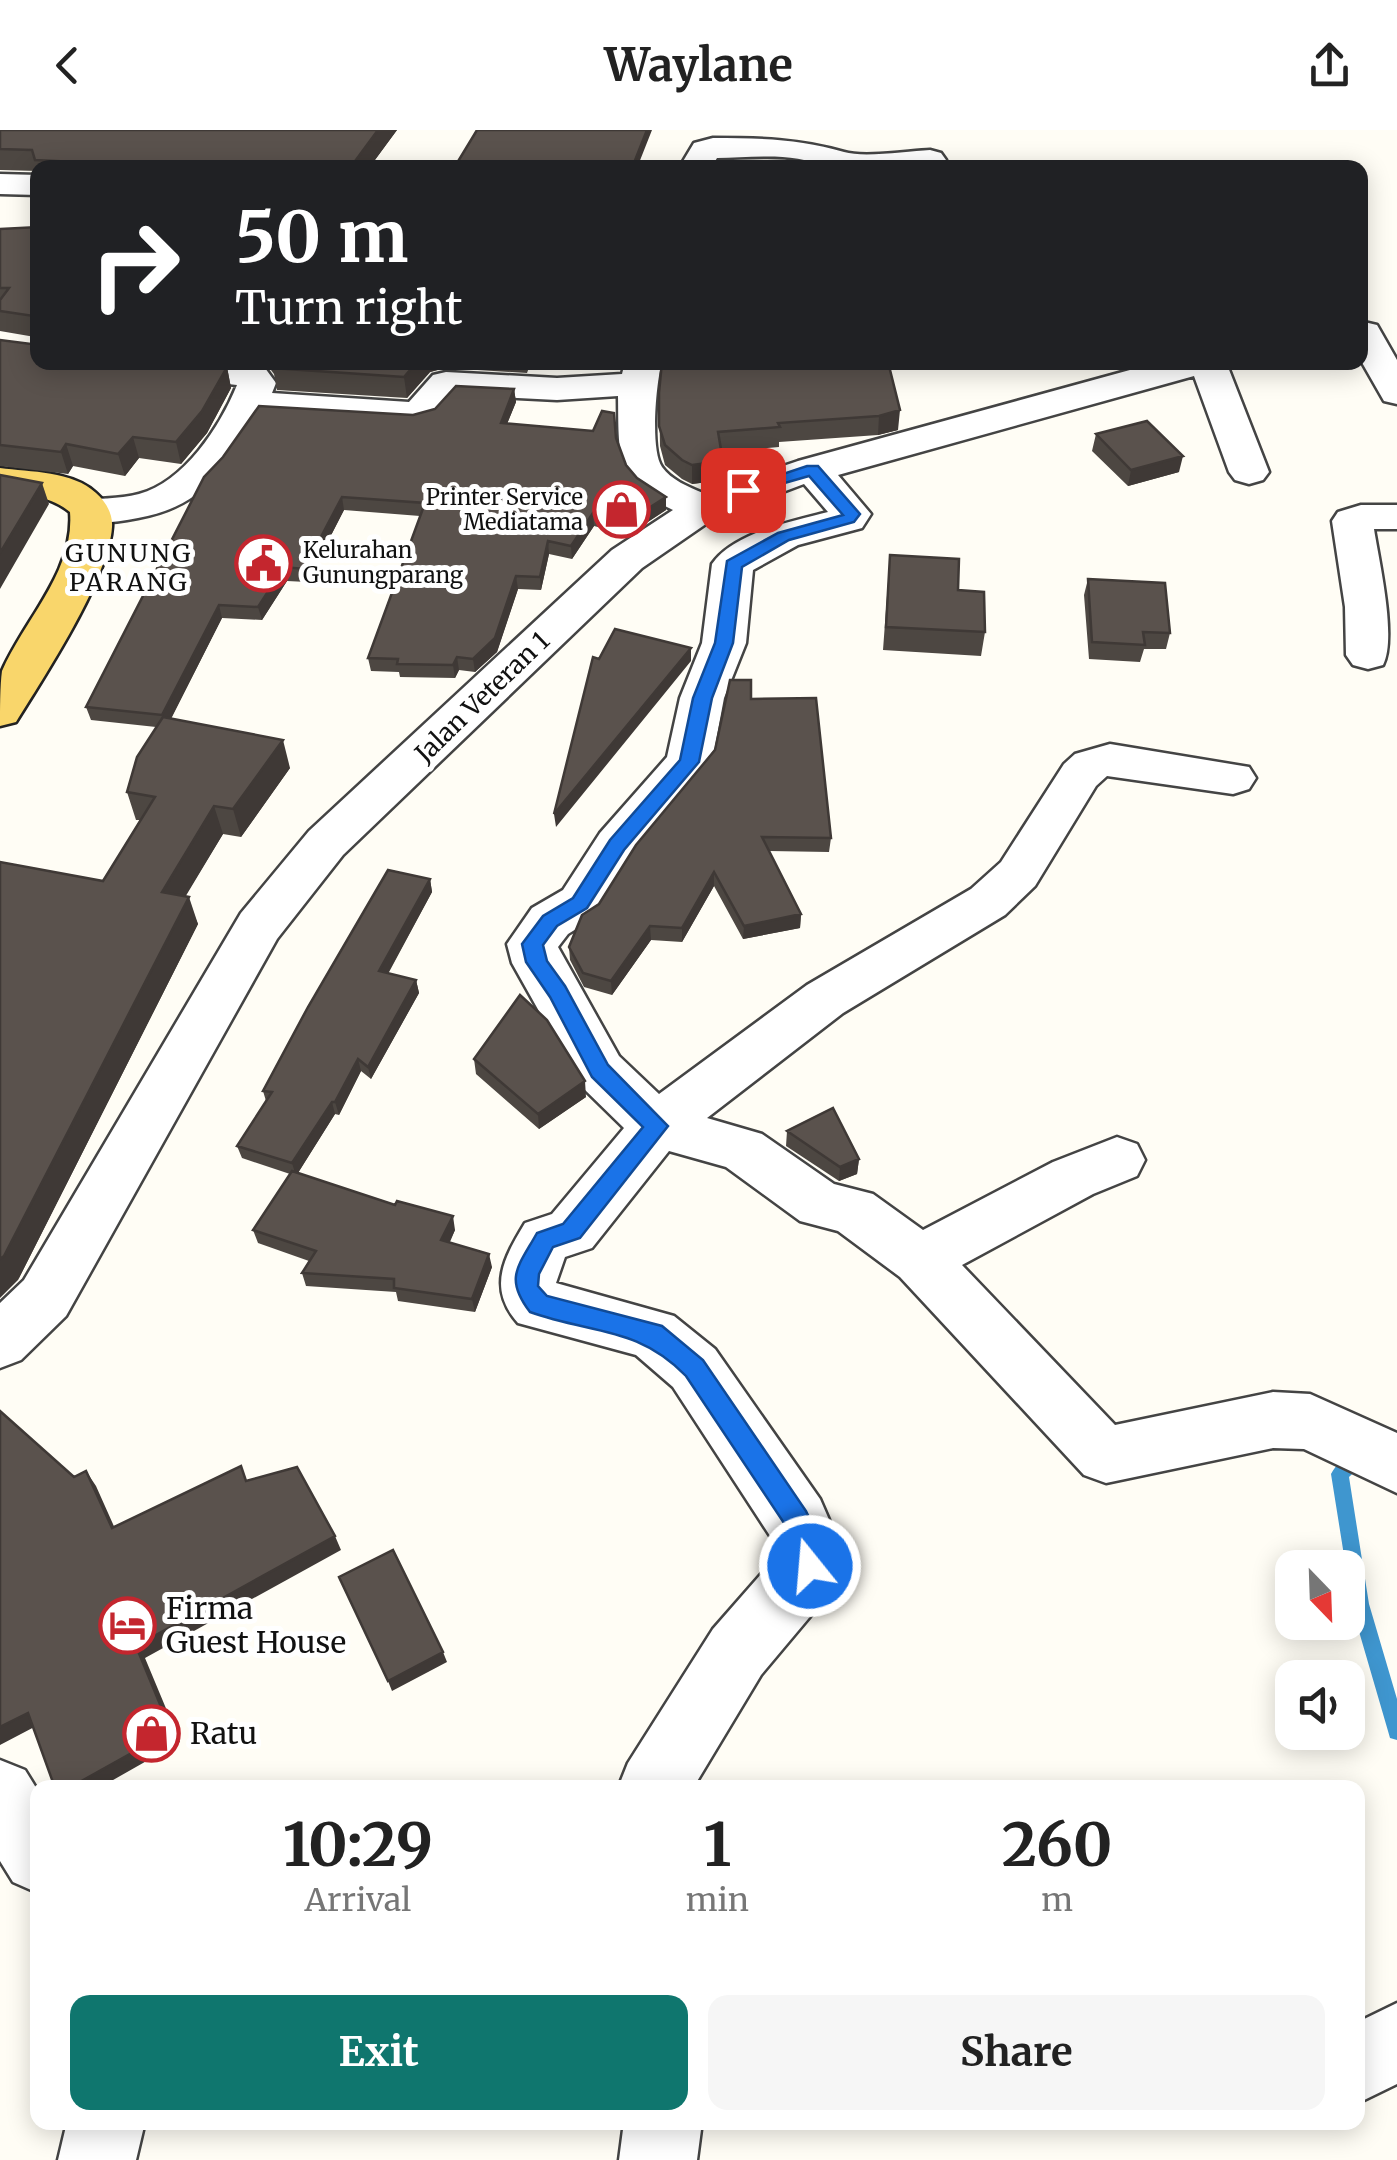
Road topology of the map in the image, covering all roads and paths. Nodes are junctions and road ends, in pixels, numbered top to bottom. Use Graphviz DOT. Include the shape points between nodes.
graph roads {
  1 [pos="931,152"];
  2 [pos="700,160"];
  3 [pos="836,160"];
  4 [pos="857,160"];
  5 [pos="0,184"];
  6 [pos="30,185"];
  7 [pos="1374,333"];
  8 [pos="199,370"];
  9 [pos="1135,370"];
  10 [pos="1208,370"];
  11 [pos="640,373"];
  12 [pos="1083,376"];
  13 [pos="1397,393"];
  14 [pos="249,403"];
  15 [pos="812,469"];
  16 [pos="1249,472"];
  17 [pos="0,480"];
  18 [pos="702,508"];
  19 [pos="90,511"];
  20 [pos="1397,517"];
  21 [pos="1368,655"];
  22 [pos="0,711"];
  23 [pos="1233,778"];
  24 [pos="656,1126"];
  25 [pos="1117,1160"];
  26 [pos="920,1260"];
  27 [pos="0,1342"];
  28 [pos="1358,1444"];
  29 [pos="658,1780"];
  30 [pos="0,1795"];
  31 [pos="30,1843"];
  32 [pos="1397,2041"];
  33 [pos="1365,2060"];
  34 [pos="104,2130"];
  35 [pos="662,2130"];
  36 [pos="96,2160"];
  37 [pos="658,2160"];
  1 -- 4 [label="street"];
  2 -- 3 [label="street" via="713,148 780,148"];
  5 -- 6 [label="street"];
  7 -- 13 [label="street"];
  8 -- 14 [label="street" via="252,376 257,383"];
  9 -- 12 [label="street, Jalan Veteran 1"];
  10 -- 16 [label="street"];
  11 -- 14 [label="street" via="556,389 446,383 414,414"];
  11 -- 18 [label="street" via="643,472 667,494"];
  12 -- 15 [label="street, Jalan Veteran 1"];
  14 -- 19 [label="street" via="196,480 177,495 132,510"];
  15 -- 18 [label="street, Jalan Veteran 1"];
  15 -- 24 [label="street" via="852,514 784,536 733,564 724,643 702,698 689,762 617,845 580,903 550,921 532,944 600,1071"];
  17 -- 19 [label="main road" via="73,494"];
  18 -- 27 [label="street, Jalan Veteran 1" via="591,590 326,843 260,926 45,1298"];
  19 -- 22 [label="main road" via="94,526 82,566"];
  20 -- 21 [label="street" via="1352,521"];
  23 -- 24 [label="street" via="1110,760 1091,765 1018,874 988,902 825,999"];
  24 -- 26 [label="street" via="743,1150 820,1204 853,1211"];
  24 -- 29 [label="street" via="572,1231 545,1240 526,1288 539,1305 654,1334 676,1349 797,1520 810,1566 737,1652"];
  25 -- 26 [label="street"];
  26 -- 28 [label="street" via="1106,1455 1273,1420"];
  30 -- 31 [label="street"];
  32 -- 33 [label="street"];
  34 -- 36 [label="street"];
  35 -- 37 [label="street"];
}
